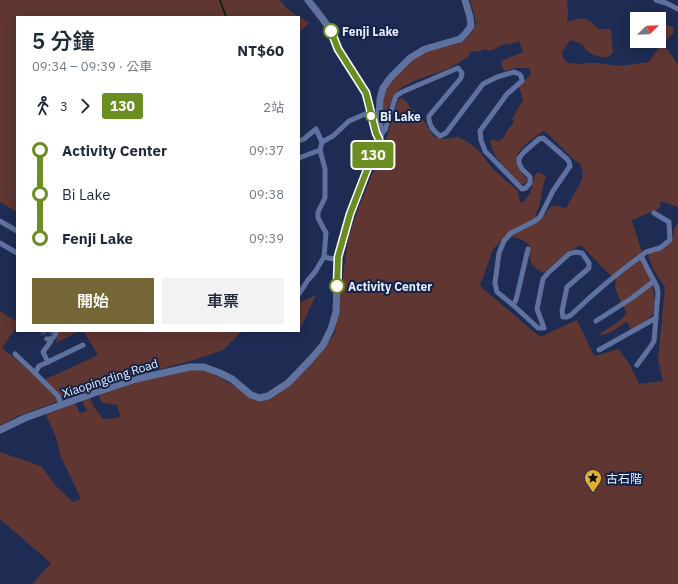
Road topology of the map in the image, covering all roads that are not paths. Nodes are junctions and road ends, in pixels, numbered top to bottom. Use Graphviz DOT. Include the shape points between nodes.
graph roads {
  1 [pos="308,0"];
  2 [pos="465,0"];
  3 [pos="656,0"];
  4 [pos="678,9"];
  5 [pos="370,112"];
  6 [pos="380,136"];
  7 [pos="300,141"];
  8 [pos="322,142"];
  9 [pos="320,150"];
  10 [pos="300,158"];
  11 [pos="654,213"];
  12 [pos="0,221"];
  13 [pos="16,230"];
  14 [pos="0,243"];
  15 [pos="528,249"];
  16 [pos="16,252"];
  17 [pos="641,256"];
  18 [pos="324,257"];
  19 [pos="338,260"];
  20 [pos="654,281"];
  21 [pos="300,292"];
  22 [pos="513,305"];
  23 [pos="656,318"];
  24 [pos="596,321"];
  25 [pos="55,332"];
  26 [pos="84,345"];
  27 [pos="599,350"];
  28 [pos="15,354"];
  29 [pos="48,362"];
  30 [pos="637,364"];
  31 [pos="35,373"];
  32 [pos="62,405"];
  33 [pos="0,430"];
  1 -- 5 [label="street" via="331,31 338,49 366,93"];
  2 -- 6 [label="street, Xiaopingding Road" via="471,26 466,33 460,39 425,49 410,58 383,88 379,112"];
  3 -- 4 [label="street"];
  5 -- 6 [label="street" via="376,133"];
  5 -- 8 [label="street" via="349,122"];
  6 -- 19 [label="street, Xiaopingding Road" via="350,214"];
  6 -- 22 [label="street" via="385,130 396,96 458,68 462,73 461,78 428,118 434,131 440,136 446,133 483,84 514,72 521,76 522,81 507,94 480,131 485,151 522,189 530,183 530,177 522,169 519,158 539,139 543,138 567,159 570,166 540,217 511,233 499,253 495,283 497,292"];
  7 -- 8 [label="street" via="316,129"];
  8 -- 9 [label="street"];
  9 -- 10 [label="street"];
  9 -- 18 [label="street" via="325,169 325,198 318,218 326,233"];
  11 -- 17 [label="street" via="669,222 670,240 660,248"];
  12 -- 13 [label="street"];
  14 -- 16 [label="street"];
  15 -- 22 [label="street"];
  17 -- 20 [label="street"];
  17 -- 22 [label="street" via="567,318 563,317 562,311 567,287 589,268 589,263 582,253 569,254 543,280 537,309 544,328 542,329"];
  18 -- 19 [label="street"];
  18 -- 21 [label="street"];
  19 -- 32 [label="street, Xiaopingding Road" via="336,312 331,329 311,359 288,383 268,396 260,398 251,395 232,379 220,373 204,367 190,367 136,379"];
  20 -- 23 [label="street" via="658,293"];
  20 -- 24 [label="street"];
  23 -- 27 [label="street"];
  23 -- 30 [label="street" via="654,341"];
  25 -- 29 [label="street" via="56,334 49,340 43,352"];
  26 -- 29 [label="street"];
  28 -- 31 [label="street"];
  29 -- 31 [label="street" via="39,366"];
  31 -- 32 [label="street" via="58,396"];
  32 -- 33 [label="street, Xiaopingding Road"];
}
